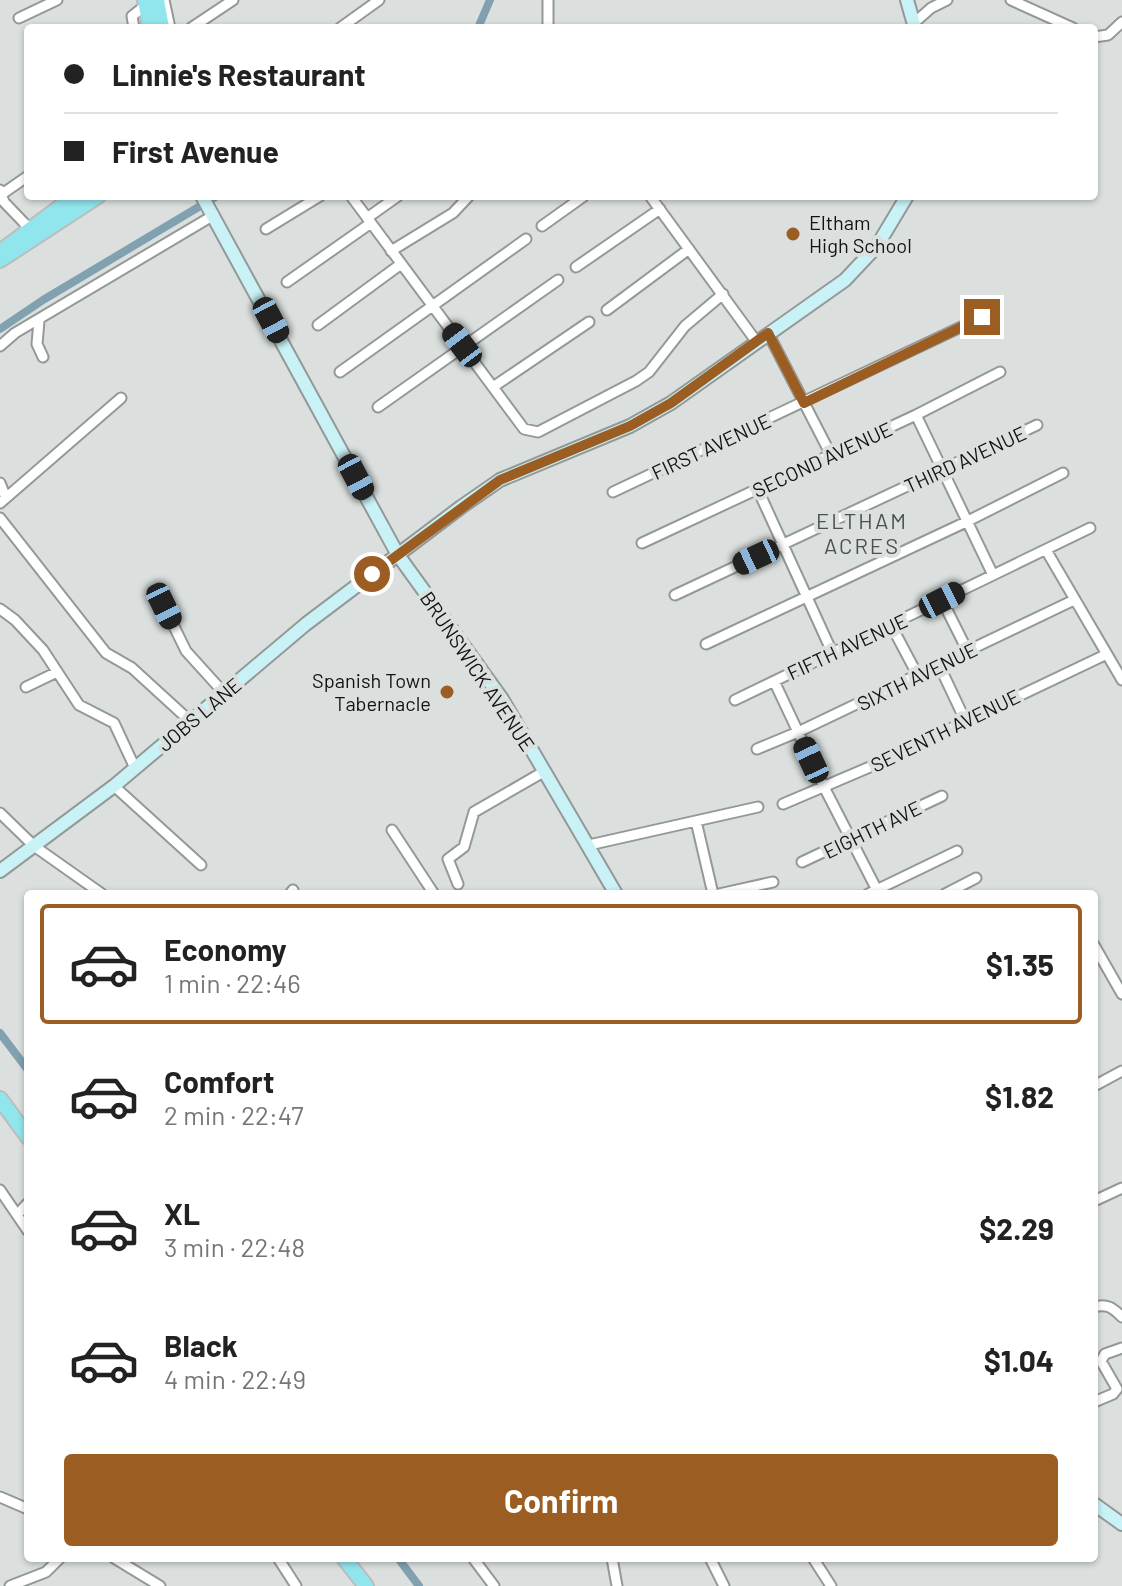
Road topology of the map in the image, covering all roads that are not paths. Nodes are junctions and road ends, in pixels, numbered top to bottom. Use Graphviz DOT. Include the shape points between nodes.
graph roads {
  1 [pos="57,0"];
  2 [pos="164,0"];
  3 [pos="233,0"];
  4 [pos="379,0"];
  5 [pos="548,0"];
  6 [pos="907,0"];
  7 [pos="947,0"];
  8 [pos="1011,0"];
  9 [pos="149,2"];
  10 [pos="19,18"];
  11 [pos="1122,22"];
  12 [pos="133,24"];
  13 [pos="150,24"];
  14 [pos="160,24"];
  15 [pos="169,24"];
  16 [pos="197,24"];
  17 [pos="346,24"];
  18 [pos="548,24"];
  19 [pos="913,24"];
  20 [pos="916,24"];
  21 [pos="1064,24"];
  22 [pos="1098,36"];
  23 [pos="24,179"];
  24 [pos="2,198"];
  25 [pos="69,200"];
  26 [pos="92,200"];
  27 [pos="204,200"];
  28 [pos="313,200"];
  29 [pos="354,200"];
  30 [pos="393,200"];
  31 [pos="465,200"];
  32 [pos="578,200"];
  33 [pos="653,200"];
  34 [pos="905,200"];
  35 [pos="660,209"];
  36 [pos="212,212"];
  37 [pos="369,221"];
  38 [pos="542,226"];
  39 [pos="29,228"];
  40 [pos="266,229"];
  41 [pos="526,239"];
  42 [pos="689,249"];
  43 [pos="391,251"];
  44 [pos="0,252"];
  45 [pos="0,260"];
  46 [pos="401,264"];
  47 [pos="576,267"];
  48 [pos="558,280"];
  49 [pos="287,282"];
  50 [pos="723,294"];
  51 [pos="432,305"];
  52 [pos="607,310"];
  53 [pos="982,317"];
  54 [pos="39,321"];
  55 [pos="589,322"];
  56 [pos="318,325"];
  57 [pos="768,333"];
  58 [pos="756,341"];
  59 [pos="462,345"];
  60 [pos="0,346"];
  61 [pos="43,357"];
  62 [pos="340,372"];
  63 [pos="1000,372"];
  64 [pos="493,387"];
  65 [pos="121,398"];
  66 [pos="804,403"];
  67 [pos="378,407"];
  68 [pos="916,415"];
  69 [pos="1037,425"];
  70 [pos="830,453"];
  71 [pos="942,469"];
  72 [pos="1063,473"];
  73 [pos="0,483"];
  74 [pos="758,490"];
  75 [pos="613,492"];
  76 [pos="3,500"];
  77 [pos="0,518"];
  78 [pos="966,522"];
  79 [pos="1090,528"];
  80 [pos="642,543"];
  81 [pos="783,544"];
  82 [pos="1046,550"];
  83 [pos="398,555"];
  84 [pos="993,575"];
  85 [pos="675,595"];
  86 [pos="808,595"];
  87 [pos="942,600"];
  88 [pos="1074,600"];
  89 [pos="164,606"];
  90 [pos="0,609"];
  91 [pos="891,625"];
  92 [pos="706,644"];
  93 [pos="832,652"];
  94 [pos="968,652"];
  95 [pos="1107,654"];
  96 [pos="939,665"];
  97 [pos="55,673"];
  98 [pos="918,676"];
  99 [pos="1122,680"];
  100 [pos="774,681"];
  101 [pos="26,687"];
  102 [pos="224,693"];
  103 [pos="735,700"];
  104 [pos="965,720"];
  105 [pos="190,721"];
  106 [pos="798,732"];
  107 [pos="757,749"];
  108 [pos="135,768"];
  109 [pos="545,771"];
  110 [pos="114,786"];
  111 [pos="824,787"];
  112 [pos="942,796"];
  113 [pos="783,804"];
  114 [pos="758,807"];
  115 [pos="0,813"];
  116 [pos="696,821"];
  117 [pos="392,830"];
  118 [pos="851,839"];
  119 [pos="589,845"];
  120 [pos="34,846"];
  121 [pos="957,851"];
  122 [pos="802,862"];
  123 [pos="201,865"];
  124 [pos="0,871"];
  125 [pos="976,878"];
  126 [pos="773,882"];
  127 [pos="458,884"];
  128 [pos="96,890"];
  129 [pos="431,890"];
  130 [pos="614,890"];
  131 [pos="712,890"];
  132 [pos="737,890"];
  133 [pos="873,890"];
  134 [pos="880,890"];
  135 [pos="953,890"];
  136 [pos="1098,951"];
  137 [pos="1119,981"];
  138 [pos="1122,994"];
  139 [pos="1122,1071"];
  140 [pos="1098,1084"];
  141 [pos="0,1099"];
  142 [pos="24,1132"];
  143 [pos="1122,1188"];
  144 [pos="0,1190"];
  145 [pos="1098,1199"];
  146 [pos="24,1207"];
  147 [pos="17,1215"];
  148 [pos="24,1225"];
  149 [pos="1098,1306"];
  150 [pos="1122,1317"];
  151 [pos="1122,1348"];
  152 [pos="1098,1400"];
  153 [pos="0,1497"];
  154 [pos="24,1506"];
  155 [pos="1098,1507"];
  156 [pos="1122,1524"];
  157 [pos="56,1562"];
  158 [pos="120,1562"];
  159 [pos="281,1562"];
  160 [pos="347,1562"];
  161 [pos="476,1562"];
  162 [pos="613,1562"];
  163 [pos="712,1562"];
  164 [pos="816,1562"];
  165 [pos="157,1585"];
  166 [pos="10,1586"];
  167 [pos="296,1586"];
  168 [pos="366,1586"];
  169 [pos="494,1586"];
  170 [pos="617,1586"];
  171 [pos="724,1586"];
  172 [pos="831,1586"];
  1 -- 10 [label="street"];
  2 -- 15 [label="street"];
  3 -- 16 [label="street"];
  4 -- 17 [label="street"];
  5 -- 18 [label="street"];
  6 -- 19 [label="street"];
  7 -- 20 [label="street"];
  8 -- 21 [label="street"];
  9 -- 12 [label="street" via="132,16"];
  9 -- 13 [label="main road"];
  9 -- 14 [label="main road"];
  11 -- 22 [label="street"];
  23 -- 24 [label="street"];
  24 -- 39 [label="street"];
  25 -- 39 [label="main road"];
  26 -- 45 [label="main road"];
  27 -- 36 [label="street, BRUNSWICK AVENUE"];
  28 -- 40 [label="street"];
  29 -- 37 [label="street"];
  30 -- 37 [label="street"];
  31 -- 43 [label="street"];
  32 -- 38 [label="street"];
  33 -- 35 [label="street"];
  34 -- 57 [label="street, JOBS LANE" via="877,246 845,280"];
  35 -- 42 [label="street"];
  35 -- 47 [label="street"];
  36 -- 54 [label="street"];
  36 -- 83 [label="street, BRUNSWICK AVENUE"];
  37 -- 43 [label="street"];
  37 -- 49 [label="street"];
  39 -- 44 [label="main road"];
  41 -- 51 [label="street"];
  42 -- 50 [label="street"];
  42 -- 52 [label="street"];
  43 -- 46 [label="street"];
  46 -- 51 [label="street"];
  46 -- 56 [label="street"];
  48 -- 59 [label="street"];
  50 -- 58 [label="street"];
  50 -- 64 [label="street" via="685,326 649,372 538,432 524,429"];
  51 -- 59 [label="street"];
  51 -- 62 [label="street"];
  53 -- 66 [label="street, FIRST AVENUE"];
  54 -- 60 [label="street"];
  54 -- 61 [label="street" via="37,344"];
  55 -- 64 [label="street"];
  57 -- 58 [label="street, JOBS LANE"];
  57 -- 66 [label="street"];
  58 -- 83 [label="street, JOBS LANE" via="630,426 500,480"];
  59 -- 64 [label="street"];
  59 -- 67 [label="street"];
  63 -- 68 [label="street, SECOND AVENUE"];
  65 -- 76 [label="street"];
  66 -- 70 [label="street"];
  66 -- 75 [label="street, FIRST AVENUE"];
  68 -- 70 [label="street, SECOND AVENUE"];
  68 -- 71 [label="street"];
  69 -- 71 [label="street, THIRD AVENUE"];
  70 -- 74 [label="street, SECOND AVENUE"];
  71 -- 78 [label="street"];
  71 -- 81 [label="street, THIRD AVENUE"];
  72 -- 78 [label="street"];
  73 -- 76 [label="street"];
  74 -- 80 [label="street, SECOND AVENUE"];
  74 -- 81 [label="street"];
  77 -- 105 [label="street" via="106,653 132,668"];
  78 -- 84 [label="street"];
  78 -- 86 [label="street"];
  79 -- 82 [label="street, FIFTH AVENUE"];
  81 -- 85 [label="street, THIRD AVENUE"];
  81 -- 86 [label="street"];
  82 -- 84 [label="street, FIFTH AVENUE"];
  82 -- 88 [label="street"];
  83 -- 102 [label="street, JOBS LANE"];
  83 -- 109 [label="street, BRUNSWICK AVENUE" via="502,699"];
  84 -- 87 [label="street, FIFTH AVENUE"];
  86 -- 92 [label="street"];
  86 -- 93 [label="street"];
  87 -- 91 [label="street, FIFTH AVENUE"];
  87 -- 94 [label="street"];
  88 -- 94 [label="street, SIXTH AVENUE"];
  88 -- 95 [label="street"];
  89 -- 102 [label="street" via="186,651"];
  90 -- 97 [label="street" via="43,650"];
  91 -- 93 [label="street, FIFTH AVENUE"];
  91 -- 98 [label="street"];
  93 -- 100 [label="street, FIFTH AVENUE"];
  94 -- 96 [label="street, SIXTH AVENUE"];
  95 -- 99 [label="street"];
  95 -- 104 [label="street, SEVENTH AVENUE"];
  96 -- 98 [label="street, SIXTH AVENUE"];
  96 -- 104 [label="street"];
  97 -- 101 [label="street"];
  97 -- 108 [label="street" via="79,705 114,723"];
  98 -- 106 [label="street, SIXTH AVENUE"];
  100 -- 103 [label="street, FIFTH AVENUE"];
  100 -- 106 [label="street"];
  102 -- 105 [label="street, JOBS LANE"];
  104 -- 111 [label="street, SEVENTH AVENUE"];
  105 -- 108 [label="street, JOBS LANE"];
  106 -- 107 [label="street, SIXTH AVENUE"];
  106 -- 111 [label="street"];
  108 -- 110 [label="street, JOBS LANE"];
  109 -- 119 [label="street, BRUNSWICK AVENUE"];
  109 -- 127 [label="street" via="474,812 464,847 448,859"];
  110 -- 120 [label="street, JOBS LANE"];
  110 -- 123 [label="street"];
  111 -- 113 [label="street, SEVENTH AVENUE"];
  111 -- 118 [label="street"];
  112 -- 118 [label="street, EIGHTH AVE"];
  114 -- 116 [label="street"];
  115 -- 120 [label="street"];
  116 -- 119 [label="street"];
  116 -- 131 [label="street"];
  117 -- 129 [label="street"];
  118 -- 122 [label="street, EIGHTH AVE"];
  118 -- 133 [label="street"];
  119 -- 130 [label="street, BRUNSWICK AVENUE"];
  120 -- 124 [label="street, JOBS LANE"];
  120 -- 128 [label="street"];
  121 -- 134 [label="street"];
  125 -- 135 [label="street"];
  126 -- 132 [label="street"];
  136 -- 137 [label="street"];
  137 -- 138 [label="street"];
  139 -- 140 [label="street"];
  141 -- 142 [label="main road"];
  143 -- 145 [label="street"];
  144 -- 147 [label="street"];
  146 -- 147 [label="street"];
  147 -- 148 [label="street"];
  149 -- 150 [label="street" via="1106,1305"];
  151 -- 152 [label="street" via="1101,1361 1117,1389"];
  153 -- 154 [label="street"];
  155 -- 156 [label="street"];
  157 -- 166 [label="street" via="46,1572"];
  158 -- 165 [label="street"];
  159 -- 167 [label="street"];
  160 -- 168 [label="main road"];
  161 -- 169 [label="street"];
  162 -- 170 [label="street"];
  163 -- 171 [label="street"];
  164 -- 172 [label="street"];
}
